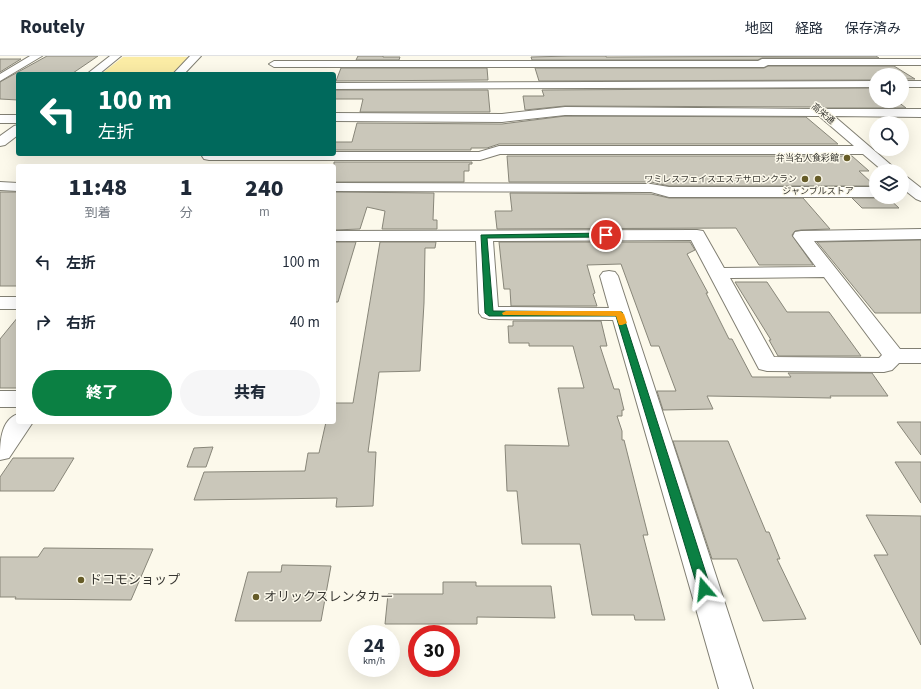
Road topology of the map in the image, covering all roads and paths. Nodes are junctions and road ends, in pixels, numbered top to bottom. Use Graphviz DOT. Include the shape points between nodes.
graph roads {
  1 [pos="37,56"];
  2 [pos="116,56"];
  3 [pos="196,56"];
  4 [pos="277,60"];
  5 [pos="761,61"];
  6 [pos="921,62"];
  7 [pos="530,64"];
  8 [pos="16,72"];
  9 [pos="16,72"];
  10 [pos="95,72"];
  11 [pos="180,72"];
  12 [pos="268,72"];
  13 [pos="2,83"];
  14 [pos="789,84"];
  15 [pos="869,84"];
  16 [pos="909,84"];
  17 [pos="921,84"];
  18 [pos="536,85"];
  19 [pos="336,86"];
  20 [pos="822,112"];
  21 [pos="921,113"];
  22 [pos="336,117"];
  23 [pos="0,119"];
  24 [pos="16,119"];
  25 [pos="16,130"];
  26 [pos="0,142"];
  27 [pos="865,150"];
  28 [pos="207,159"];
  29 [pos="882,164"];
  30 [pos="909,177"];
  31 [pos="921,177"];
  32 [pos="0,186"];
  33 [pos="16,186"];
  34 [pos="336,187"];
  35 [pos="869,192"];
  36 [pos="921,234"];
  37 [pos="336,236"];
  38 [pos="484,236"];
  39 [pos="830,272"];
  40 [pos="718,273"];
  41 [pos="609,276"];
  42 [pos="0,303"];
  43 [pos="16,303"];
  44 [pos="620,314"];
  45 [pos="894,356"];
  46 [pos="921,356"];
  47 [pos="0,399"];
  48 [pos="16,399"];
  49 [pos="20,424"];
  50 [pos="0,451"];
  51 [pos="736,689"];
  1 -- 8 [label="street"];
  2 -- 10 [label="street"];
  3 -- 11 [label="street"];
  4 -- 7 [label="street"];
  4 -- 12 [label="street"];
  5 -- 6 [label="street"];
  5 -- 7 [label="street"];
  5 -- 14 [label="street, 高栄通"];
  7 -- 18 [label="street"];
  9 -- 13 [label="street"];
  14 -- 15 [label="street"];
  14 -- 18 [label="street"];
  14 -- 20 [label="street, 高栄通"];
  16 -- 17 [label="street"];
  18 -- 19 [label="street"];
  20 -- 21 [label="street"];
  20 -- 22 [label="street" via="565,111 502,118"];
  20 -- 27 [label="street, 高栄通"];
  23 -- 24 [label="street"];
  25 -- 26 [label="street"];
  27 -- 28 [label="street" via="499,150 480,156"];
  27 -- 29 [label="street, 高栄通"];
  30 -- 31 [label="street"];
  32 -- 33 [label="street"];
  34 -- 35 [label="street"];
  36 -- 39 [label="street" via="801,236"];
  37 -- 38 [label="street"];
  38 -- 40 [label="street" via="697,235"];
  38 -- 44 [label="street" via="489,313"];
  39 -- 40 [label="street"];
  39 -- 45 [label="street"];
  40 -- 45 [label="street" via="767,364 884,365"];
  41 -- 44 [label="street"];
  42 -- 43 [label="street"];
  44 -- 51 [label="street"];
  45 -- 46 [label="street"];
  47 -- 48 [label="street"];
  49 -- 50 [label="street"];
}
